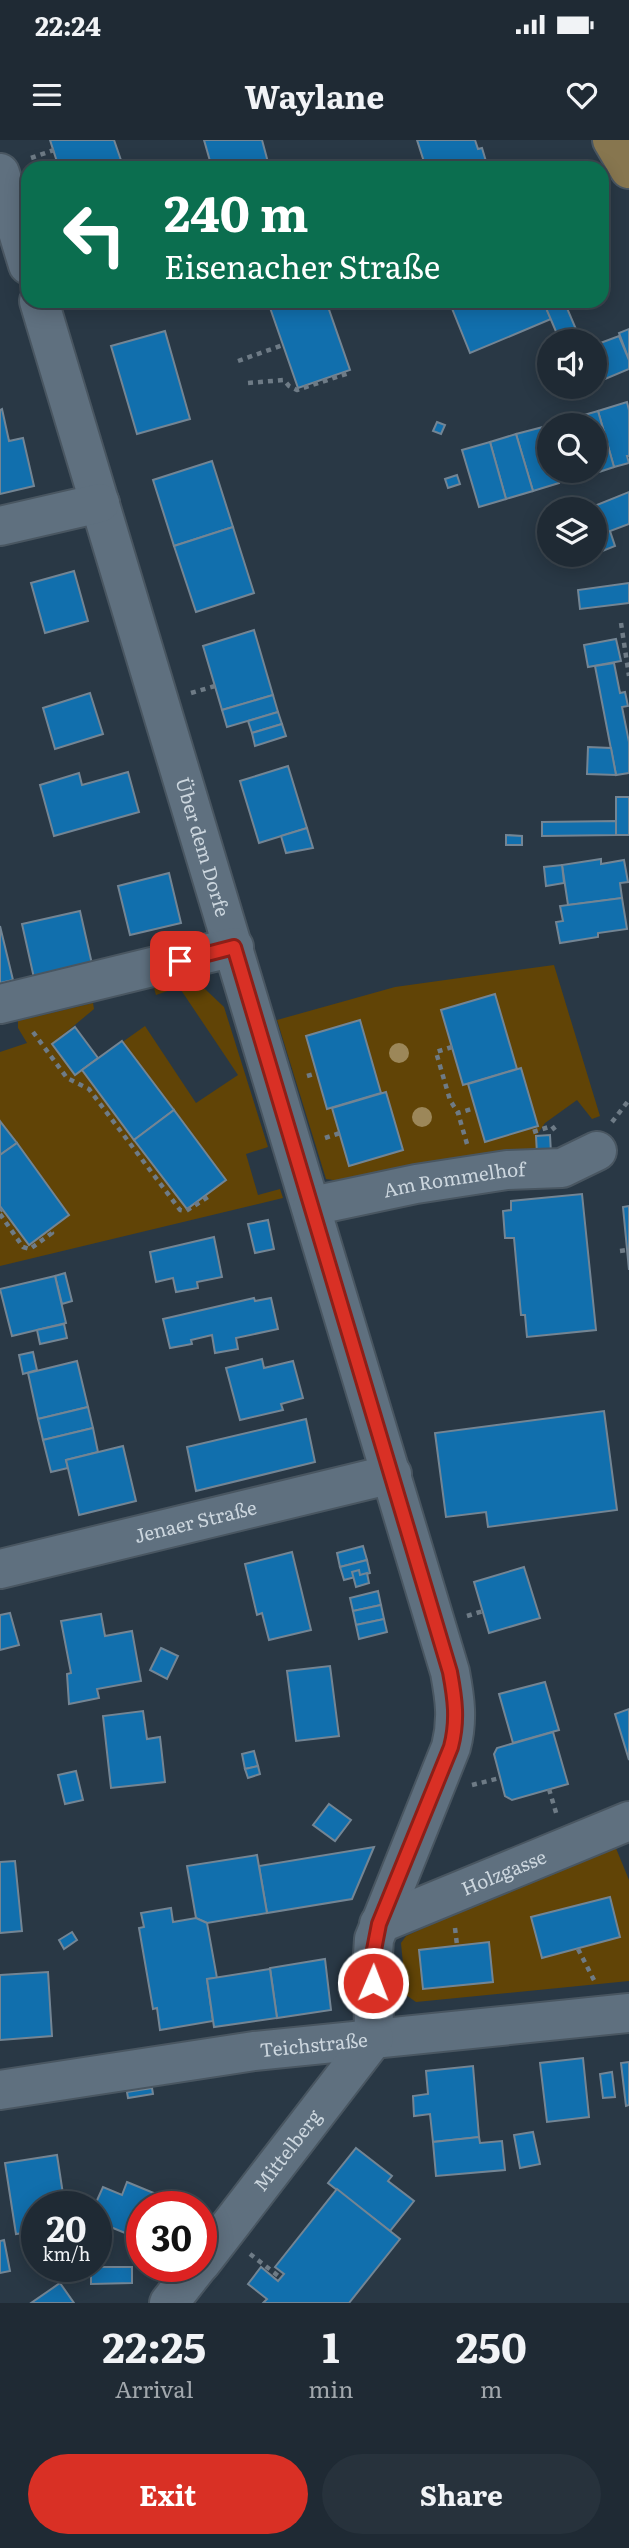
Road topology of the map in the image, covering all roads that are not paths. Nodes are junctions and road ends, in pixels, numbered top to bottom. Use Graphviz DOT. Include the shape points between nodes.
graph roads {
  1 [pos="612,140"];
  2 [pos="629,169"];
  3 [pos="0,173"];
  4 [pos="21,242"];
  5 [pos="41,308"];
  6 [pos="100,503"];
  7 [pos="0,526"];
  8 [pos="234,947"];
  9 [pos="9,1002"];
  10 [pos="597,1151"];
  11 [pos="312,1206"];
  12 [pos="392,1474"];
  13 [pos="0,1569"];
  14 [pos="629,1821"];
  15 [pos="379,1924"];
  16 [pos="629,2013"];
  17 [pos="374,2038"];
  18 [pos="0,2091"];
  19 [pos="217,2242"];
  20 [pos="186,2282"];
  21 [pos="169,2303"];
  1 -- 2 [label="main road"];
  3 -- 4 [label="street"];
  5 -- 6 [label="street, Über dem Dorfe"];
  6 -- 7 [label="street"];
  6 -- 8 [label="street, Über dem Dorfe"];
  8 -- 9 [label="street"];
  8 -- 11 [label="street, Über dem Dorfe"];
  10 -- 11 [label="street, Am Rommelhof" via="562,1168 508,1170"];
  11 -- 12 [label="street, Über dem Dorfe"];
  12 -- 13 [label="street, Jenaer Straße"];
  12 -- 15 [label="street, Über dem Dorfe" via="457,1707 451,1747"];
  14 -- 15 [label="street, Holzgasse"];
  15 -- 17 [label="street, Über dem Dorfe" via="373,1955"];
  16 -- 17 [label="street, Teichstraße"];
  17 -- 18 [label="street, Teichstraße"];
  17 -- 19 [label="street, Mittelberg"];
  20 -- 21 [label="street, Mittelberg"];
}
